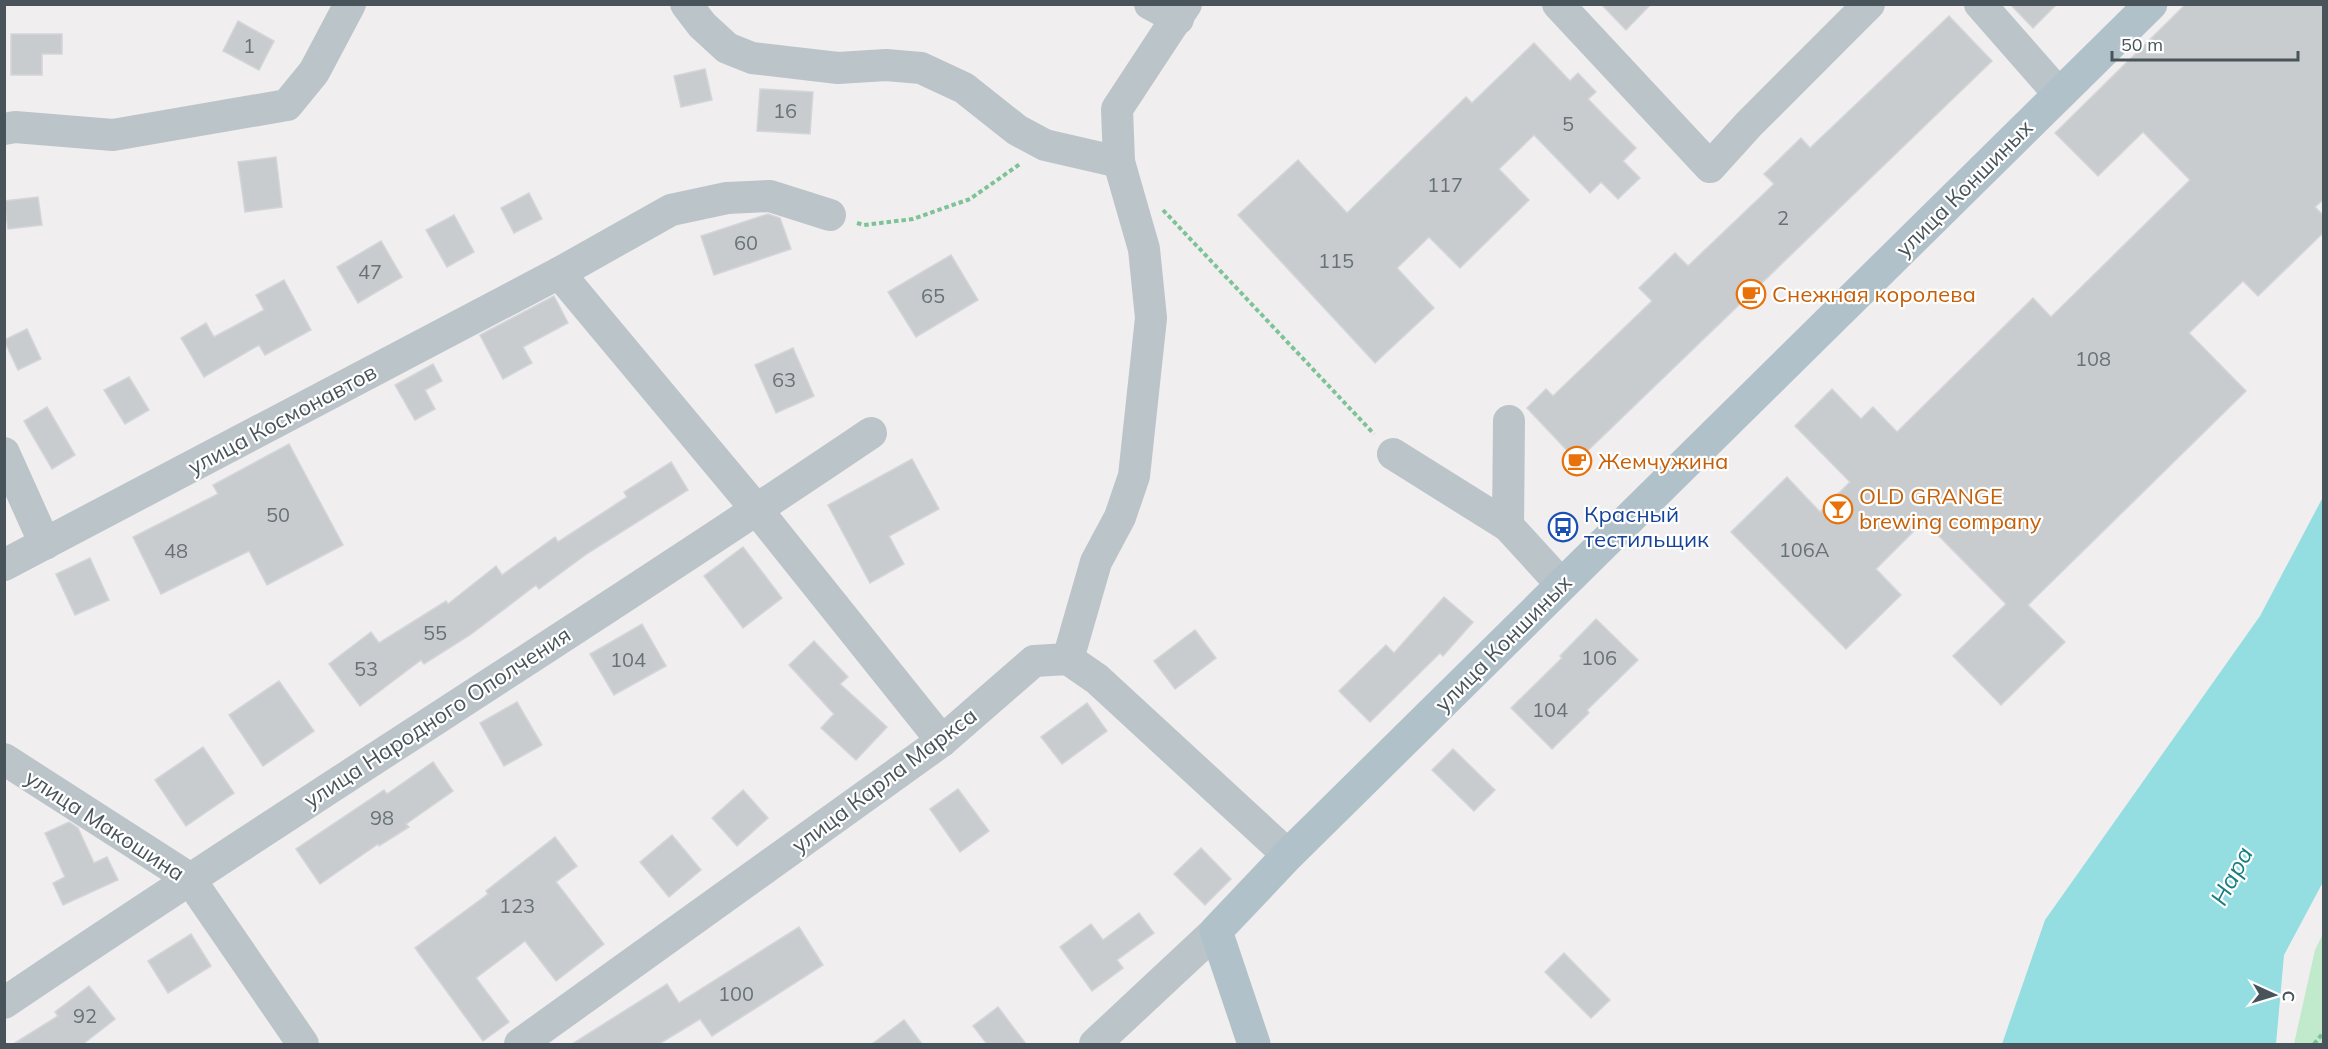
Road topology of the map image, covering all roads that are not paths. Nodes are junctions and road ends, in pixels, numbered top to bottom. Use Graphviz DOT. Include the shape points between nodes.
graph roads {
  1 [pos="350,4"];
  2 [pos="686,4"];
  3 [pos="1150,4"];
  4 [pos="1558,4"];
  5 [pos="1869,4"];
  6 [pos="1980,4"];
  7 [pos="2151,4"];
  8 [pos="1182,12"];
  9 [pos="2059,94"];
  10 [pos="4,129"];
  11 [pos="1119,162"];
  12 [pos="830,215"];
  13 [pos="559,273"];
  14 [pos="1509,421"];
  15 [pos="871,433"];
  16 [pos="4,453"];
  17 [pos="1393,454"];
  18 [pos="757,510"];
  19 [pos="1508,525"];
  20 [pos="45,544"];
  21 [pos="4,565"];
  22 [pos="1562,585"];
  23 [pos="1068,659"];
  24 [pos="942,741"];
  25 [pos="4,759"];
  26 [pos="1288,855"];
  27 [pos="189,878"];
  28 [pos="1216,931"];
  29 [pos="4,1003"];
  30 [pos="303,1044"];
  31 [pos="520,1044"];
  32 [pos="1095,1044"];
  33 [pos="1254,1044"];
  1 -- 10 [label="street" via="314,72 287,105 113,135"];
  2 -- 11 [label="street" via="727,48 752,58 838,68 921,68 964,88 1017,130 1045,145"];
  3 -- 8 [label="street"];
  4 -- 5 [label="street" via="1710,167"];
  6 -- 9 [label="street"];
  7 -- 9 [label="main road, улица Коншиных"];
  8 -- 11 [label="street" via="1117,109"];
  9 -- 22 [label="main road, улица Коншиных"];
  11 -- 23 [label="street" via="1144,249 1151,318 1134,476 1120,517 1096,562"];
  12 -- 13 [label="street, улица Космонавтов" via="770,196 727,198 671,210"];
  13 -- 18 [label="street"];
  13 -- 20 [label="street, улица Космонавтов"];
  14 -- 19 [label="street"];
  15 -- 18 [label="street, улица Народного Ополчения"];
  16 -- 20 [label="street"];
  17 -- 19 [label="street"];
  18 -- 24 [label="street"];
  18 -- 27 [label="street, улица Народного Ополчения"];
  19 -- 22 [label="street"];
  20 -- 21 [label="street, улица Космонавтов"];
  22 -- 26 [label="main road, улица Коншиных"];
  23 -- 24 [label="street, улица Карла Маркса" via="1034,661"];
  23 -- 26 [label="street" via="1097,679"];
  24 -- 31 [label="street, улица Карла Маркса"];
  25 -- 27 [label="street, улица Макошина"];
  26 -- 28 [label="main road, улица Коншиных"];
  27 -- 29 [label="street, улица Народного Ополчения"];
  27 -- 30 [label="street, улица Макошина"];
  28 -- 32 [label="street"];
  28 -- 33 [label="main road"];
}
